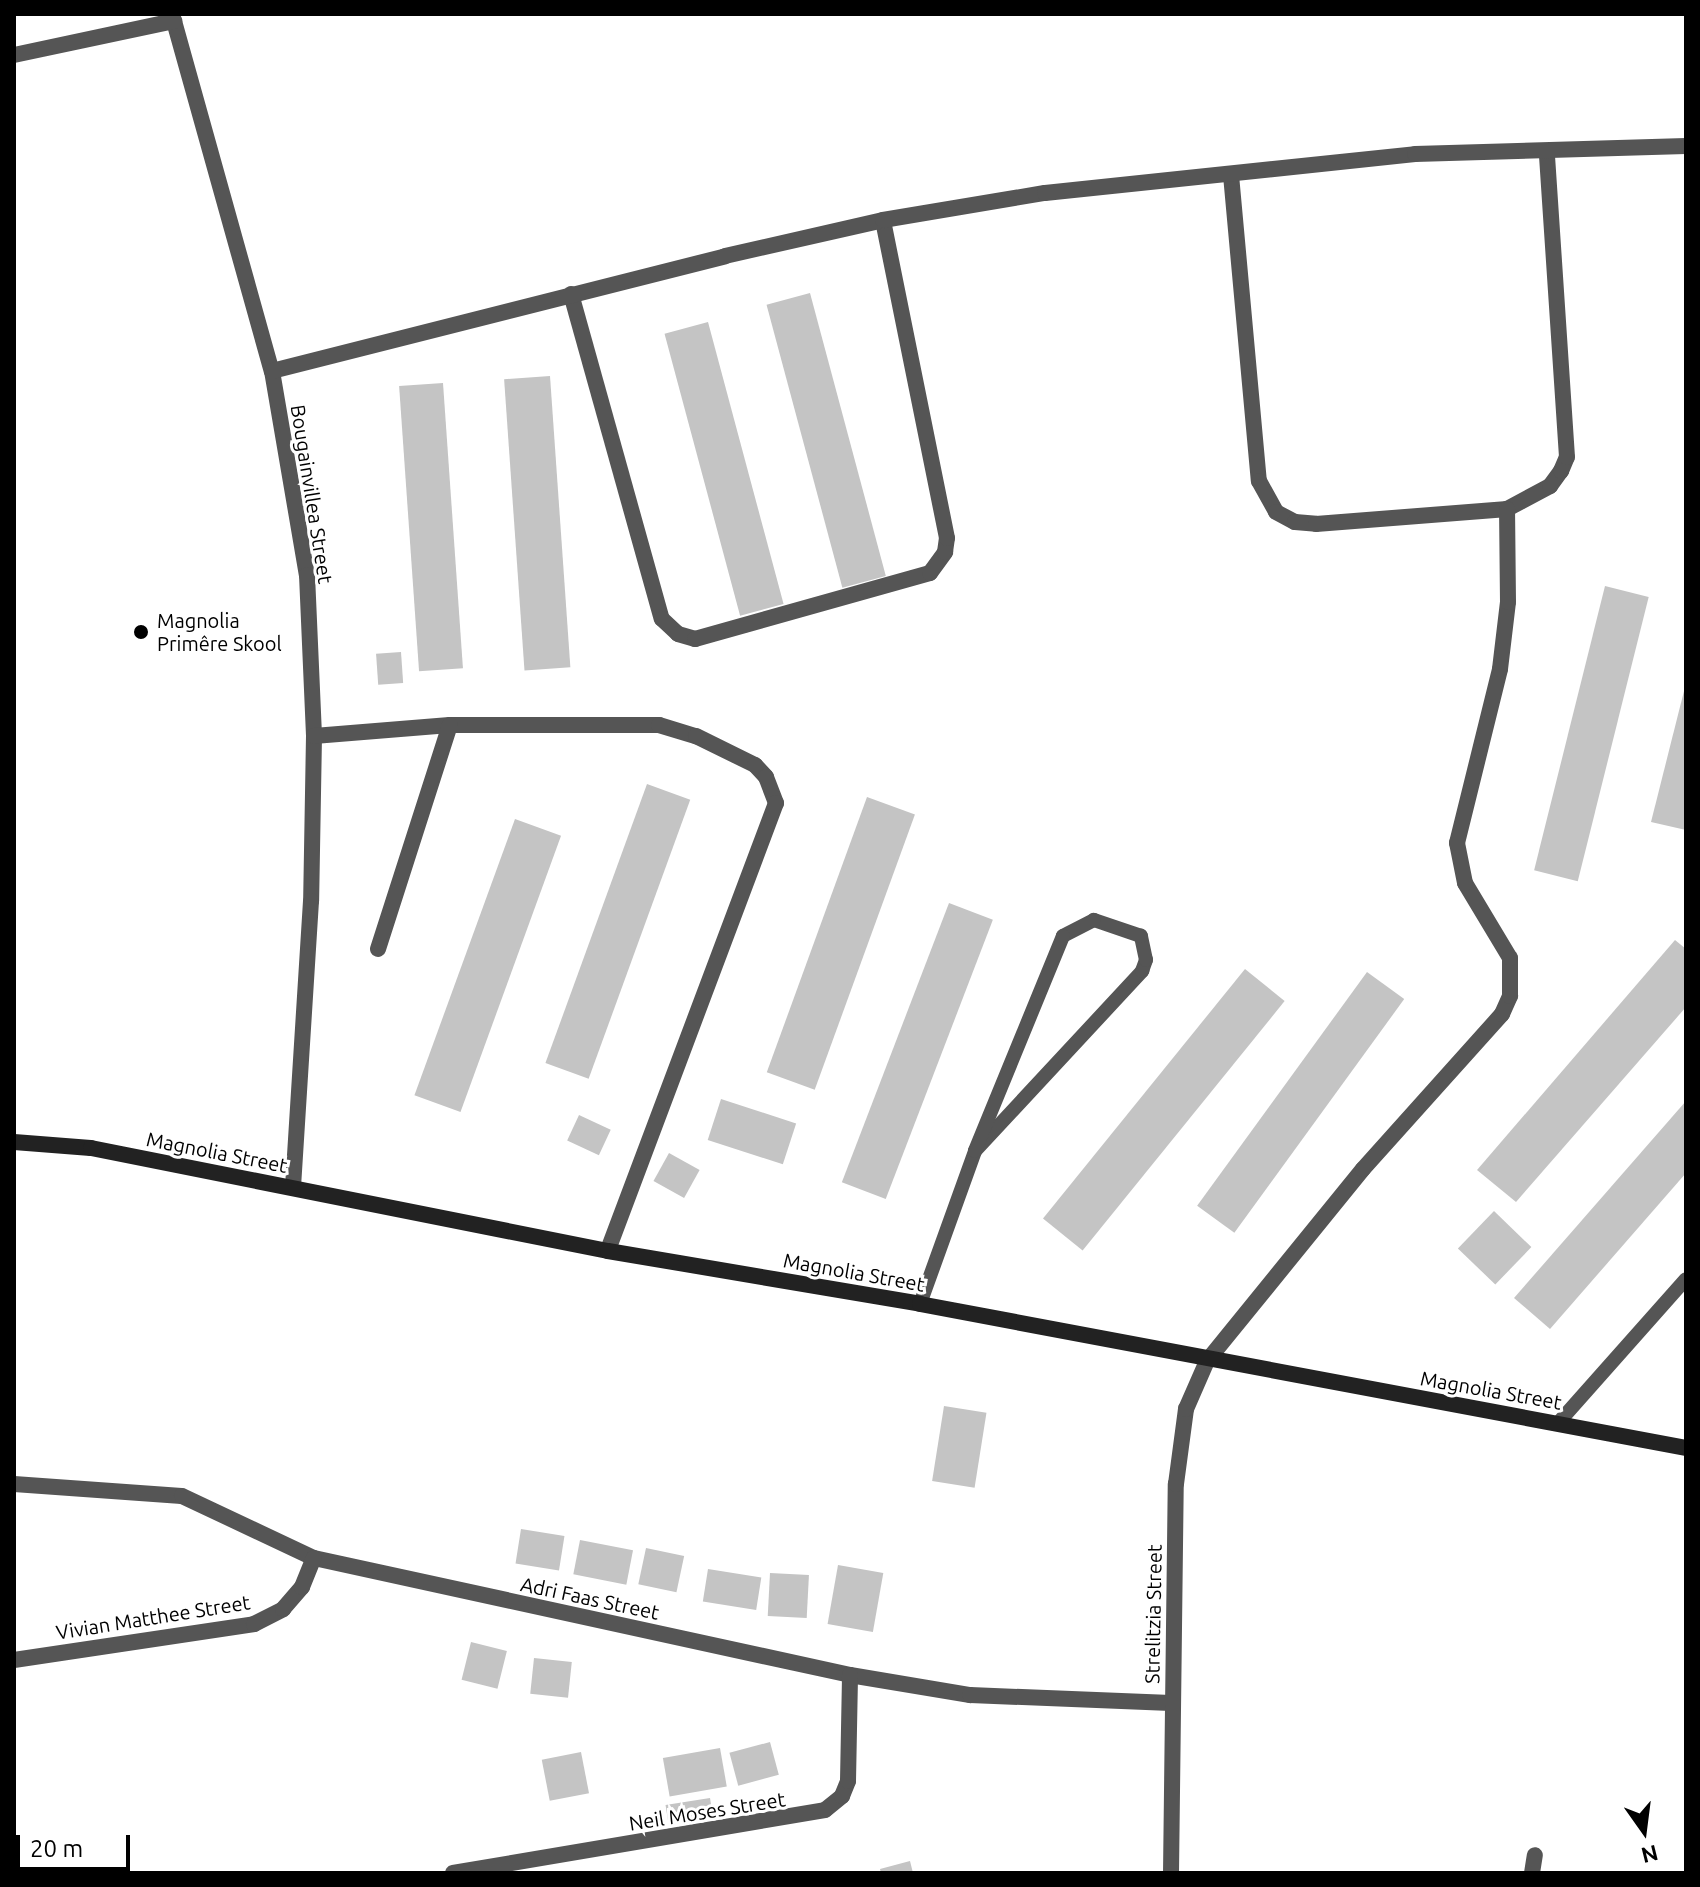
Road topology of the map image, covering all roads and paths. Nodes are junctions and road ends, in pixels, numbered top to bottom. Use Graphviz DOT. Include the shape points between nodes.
graph roads {
  1 [pos="173,18"];
  2 [pos="14,55"];
  3 [pos="1686,146"];
  4 [pos="1547,153"];
  5 [pos="1231,175"];
  6 [pos="883,220"];
  7 [pos="571,294"];
  8 [pos="272,371"];
  9 [pos="1507,509"];
  10 [pos="450,725"];
  11 [pos="314,736"];
  12 [pos="378,949"];
  13 [pos="14,1142"];
  14 [pos="975,1151"];
  15 [pos="293,1186"];
  16 [pos="608,1251"];
  17 [pos="1686,1279"];
  18 [pos="920,1304"];
  19 [pos="1207,1361"];
  20 [pos="1559,1422"];
  21 [pos="1686,1448"];
  22 [pos="14,1484"];
  23 [pos="314,1558"];
  24 [pos="14,1660"];
  25 [pos="850,1675"];
  26 [pos="1171,1703"];
  27 [pos="1535,1855"];
  28 [pos="453,1873"];
  29 [pos="1171,1873"];
  30 [pos="1532,1873"];
  1 -- 2 [label="street"];
  1 -- 8 [label="street, Bougainvillea Street"];
  3 -- 4 [label="street"];
  4 -- 5 [label="street" via="1415,154"];
  4 -- 9 [label="street" via="1567,457 1550,486"];
  5 -- 6 [label="street" via="1045,193"];
  5 -- 9 [label="street" via="1264,498 1295,522 1316,524"];
  6 -- 7 [label="street"];
  6 -- 7 [label="street" via="947,538 945,552 930,573 695,639 678,634 662,619"];
  7 -- 8 [label="street"];
  8 -- 11 [label="street, Bougainvillea Street" via="307,575"];
  9 -- 19 [label="street, Strelitzia Street" via="1508,602 1500,669 1457,843 1465,883 1510,958 1510,996 1502,1014 1363,1169"];
  10 -- 11 [label="street"];
  10 -- 12 [label="street"];
  10 -- 16 [label="street" via="659,725 696,736 755,765 773,791 776,803"];
  11 -- 15 [label="street, Bougainvillea Street" via="304,1053"];
  13 -- 15 [label="street, Magnolia Street" via="91,1148"];
  14 -- 14 [label="lane" via="1063,936 1094,920 1141,936 1146,960 1142,971"];
  14 -- 18 [label="lane"];
  15 -- 16 [label="street, Magnolia Street"];
  16 -- 18 [label="street, Magnolia Street"];
  17 -- 20 [label="lane"];
  18 -- 19 [label="street, Magnolia Street"];
  19 -- 20 [label="street, Magnolia Street"];
  19 -- 26 [label="street, Strelitzia Street" via="1186,1409 1179,1447"];
  20 -- 21 [label="street, Magnolia Street"];
  22 -- 23 [label="street, Adri Faas Street" via="182,1496"];
  23 -- 24 [label="street, Vivian Matthee Street" via="302,1587 283,1609 254,1624"];
  23 -- 25 [label="street, Adri Faas Street"];
  25 -- 26 [label="street, Adri Faas Street" via="970,1695"];
  25 -- 28 [label="street, Neil Moses Street" via="848,1781 842,1796 825,1810"];
  26 -- 29 [label="street, Strelitzia Street"];
  27 -- 30 [label="street"];
}
